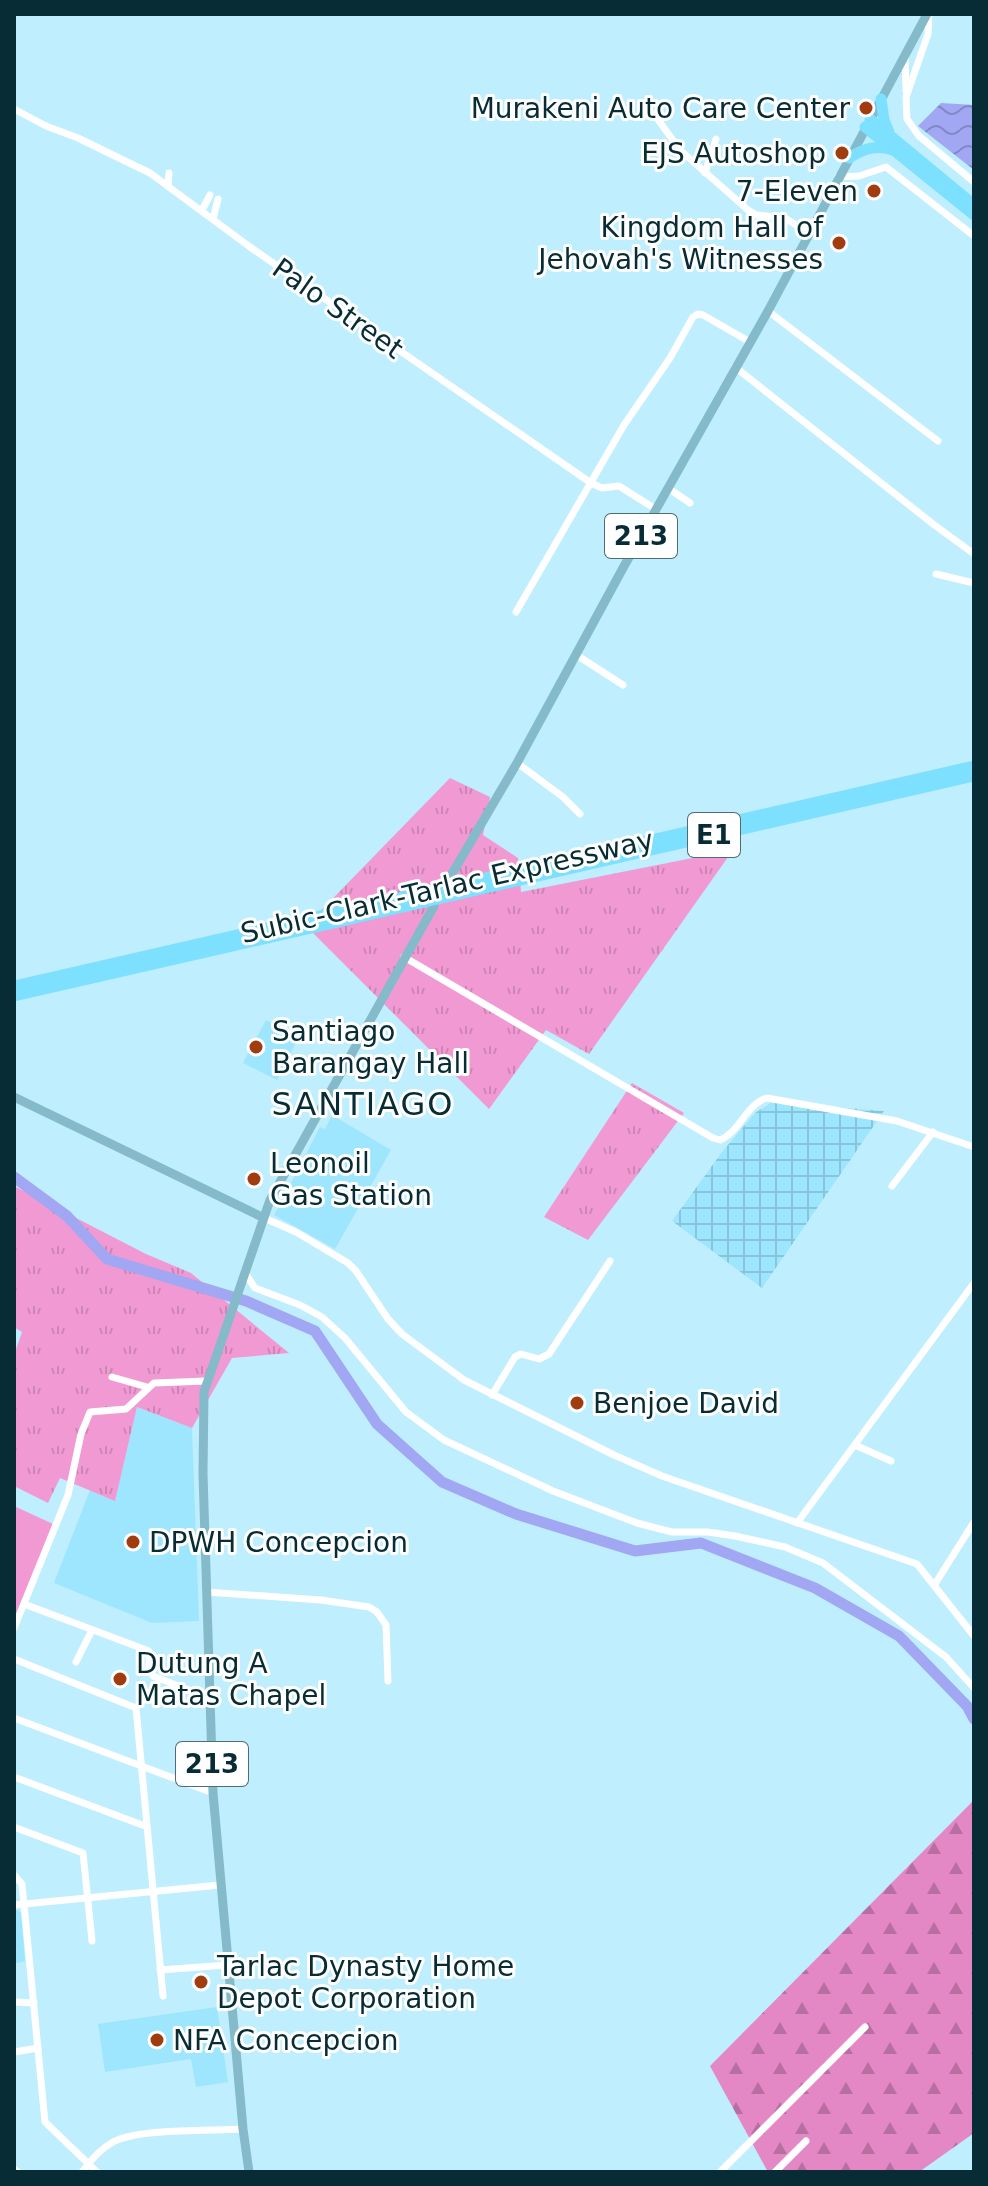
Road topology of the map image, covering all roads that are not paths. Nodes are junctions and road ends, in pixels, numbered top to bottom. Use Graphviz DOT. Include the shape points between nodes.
graph roads {
  1 [pos="928,14"];
  2 [pos="905,54"];
  3 [pos="906,97"];
  4 [pos="881,99"];
  5 [pos="14,109"];
  6 [pos="654,114"];
  7 [pos="868,123"];
  8 [pos="716,139"];
  9 [pos="898,148"];
  10 [pos="849,158"];
  11 [pos="169,173"];
  12 [pos="705,173"];
  13 [pos="838,177"];
  14 [pos="974,182"];
  15 [pos="168,186"];
  16 [pos="210,195"];
  17 [pos="218,199"];
  18 [pos="974,205"];
  19 [pos="202,210"];
  20 [pos="974,215"];
  21 [pos="229,217"];
  22 [pos="213,219"];
  23 [pos="221,225"];
  24 [pos="809,233"];
  25 [pos="974,236"];
  26 [pos="768,311"];
  27 [pos="750,342"];
  28 [pos="735,367"];
  29 [pos="938,441"];
  30 [pos="591,483"];
  31 [pos="668,488"];
  32 [pos="690,503"];
  33 [pos="657,510"];
  34 [pos="974,554"];
  35 [pos="936,574"];
  36 [pos="974,583"];
  37 [pos="516,612"];
  38 [pos="575,654"];
  39 [pos="623,685"];
  40 [pos="517,763"];
  41 [pos="974,766"];
  42 [pos="974,776"];
  43 [pos="580,814"];
  44 [pos="455,881"];
  45 [pos="434,906"];
  46 [pos="404,957"];
  47 [pos="14,986"];
  48 [pos="14,996"];
  49 [pos="14,1097"];
  50 [pos="933,1132"];
  51 [pos="974,1147"];
  52 [pos="892,1186"];
  53 [pos="262,1217"];
  54 [pos="610,1261"];
  55 [pos="242,1275"];
  56 [pos="974,1283"];
  57 [pos="112,1377"];
  58 [pos="206,1381"];
  59 [pos="147,1387"];
  60 [pos="492,1395"];
  61 [pos="855,1445"];
  62 [pos="891,1461"];
  63 [pos="974,1522"];
  64 [pos="797,1523"];
  65 [pos="935,1584"];
  66 [pos="206,1592"];
  67 [pos="24,1604"];
  68 [pos="14,1628"];
  69 [pos="92,1630"];
  70 [pos="974,1636"];
  71 [pos="150,1638"];
  72 [pos="149,1651"];
  73 [pos="14,1659"];
  74 [pos="76,1662"];
  75 [pos="388,1681"];
  76 [pos="974,1688"];
  77 [pos="209,1698"];
  78 [pos="14,1718"];
  79 [pos="143,1765"];
  80 [pos="14,1777"];
  81 [pos="213,1793"];
  82 [pos="145,1826"];
  83 [pos="14,1827"];
  84 [pos="14,1875"];
  85 [pos="220,1885"];
  86 [pos="153,1892"];
  87 [pos="88,1897"];
  88 [pos="24,1904"];
  89 [pos="14,1905"];
  90 [pos="92,1941"];
  91 [pos="227,1965"];
  92 [pos="160,1970"];
  93 [pos="163,1996"];
  94 [pos="14,2002"];
  95 [pos="34,2003"];
  96 [pos="865,2027"];
  97 [pos="38,2048"];
  98 [pos="14,2052"];
  99 [pos="243,2129"];
  100 [pos="806,2141"];
  101 [pos="84,2168"];
  102 [pos="97,2172"];
  103 [pos="249,2172"];
  104 [pos="720,2172"];
  105 [pos="775,2172"];
  1 -- 2 [label="main road, 213"];
  1 -- 3 [label="street" via="928,34"];
  2 -- 3 [label="street"];
  2 -- 4 [label="main road, 213"];
  3 -- 14 [label="street" via="912,129"];
  4 -- 7 [label="main road, 213"];
  4 -- 9 [label="highway" via="886,126"];
  5 -- 15 [label="street, Palo Street"];
  6 -- 12 [label="street"];
  7 -- 9 [label="highway"];
  7 -- 10 [label="main road, 213"];
  8 -- 12 [label="street"];
  9 -- 10 [label="highway" via="876,147"];
  9 -- 18 [label="highway"];
  9 -- 20 [label="highway"];
  10 -- 13 [label="main road, 213"];
  11 -- 15 [label="street"];
  12 -- 24 [label="street" via="756,215 785,218"];
  13 -- 24 [label="main road, 213"];
  13 -- 25 [label="street" via="886,167"];
  15 -- 19 [label="street, Palo Street"];
  16 -- 19 [label="street"];
  17 -- 22 [label="street"];
  19 -- 22 [label="street, Palo Street"];
  21 -- 23 [label="street"];
  22 -- 23 [label="street, Palo Street"];
  23 -- 30 [label="street, Palo Street"];
  24 -- 26 [label="main road, 213"];
  26 -- 27 [label="main road, 213"];
  26 -- 29 [label="street"];
  27 -- 28 [label="main road, 213"];
  27 -- 30 [label="street" via="695,315"];
  28 -- 31 [label="main road, 213"];
  28 -- 34 [label="street"];
  30 -- 33 [label="street, Palo Street" via="609,489 619,486"];
  30 -- 37 [label="street"];
  31 -- 32 [label="street"];
  31 -- 33 [label="main road, 213"];
  33 -- 38 [label="main road, 213"];
  35 -- 36 [label="street"];
  38 -- 39 [label="street"];
  38 -- 40 [label="main road, 213"];
  40 -- 43 [label="street"];
  40 -- 44 [label="main road, 213"];
  41 -- 44 [label="highway, Subic-Clark-Tarlac Expressway / E1"];
  42 -- 48 [label="highway, Subic-Clark-Tarlac Expressway / E1"];
  44 -- 47 [label="highway, Subic-Clark-Tarlac Expressway / E1"];
  45 -- 46 [label="main road, 213"];
  46 -- 50 [label="street" via="713,1138 729,1136 758,1101 767,1098"];
  46 -- 53 [label="main road, 213"];
  49 -- 53 [label="main road"];
  50 -- 51 [label="street"];
  50 -- 52 [label="street"];
  53 -- 55 [label="main road, 213"];
  53 -- 60 [label="street" via="348,1263 408,1340"];
  54 -- 60 [label="street" via="549,1354 539,1359 515,1357"];
  55 -- 58 [label="main road, 213"];
  55 -- 76 [label="street" via="255,1288 322,1317 406,1412 444,1440 637,1523 672,1532 735,1536 785,1547 823,1563 946,1657"];
  56 -- 61 [label="street"];
  57 -- 59 [label="street"];
  58 -- 59 [label="street" via="161,1381"];
  58 -- 66 [label="main road, 213"];
  59 -- 67 [label="street" via="126,1409 94,1410 88,1416 68,1495"];
  60 -- 64 [label="street" via="662,1476"];
  61 -- 62 [label="street"];
  61 -- 64 [label="street"];
  63 -- 65 [label="street"];
  64 -- 65 [label="street" via="911,1561"];
  65 -- 70 [label="street"];
  66 -- 75 [label="street" via="369,1607 386,1625"];
  66 -- 77 [label="main road, 213"];
  67 -- 68 [label="street"];
  67 -- 69 [label="street"];
  69 -- 72 [label="street"];
  69 -- 74 [label="street"];
  71 -- 72 [label="street"];
  72 -- 77 [label="street" via="153,1676"];
  73 -- 79 [label="street" via="136,1708"];
  77 -- 81 [label="main road, 213"];
  78 -- 79 [label="street"];
  79 -- 81 [label="street"];
  79 -- 82 [label="street"];
  80 -- 82 [label="street"];
  81 -- 85 [label="main road, 213"];
  82 -- 86 [label="street"];
  83 -- 87 [label="street" via="83,1853"];
  84 -- 88 [label="street" via="22,1884"];
  85 -- 86 [label="street"];
  85 -- 91 [label="main road, 213"];
  86 -- 87 [label="street"];
  86 -- 92 [label="street"];
  87 -- 88 [label="street"];
  87 -- 90 [label="street"];
  88 -- 89 [label="street"];
  88 -- 95 [label="street"];
  91 -- 92 [label="street"];
  91 -- 99 [label="main road, 213"];
  92 -- 93 [label="street"];
  94 -- 95 [label="street"];
  95 -- 97 [label="street"];
  96 -- 104 [label="street"];
  97 -- 98 [label="street"];
  97 -- 101 [label="street" via="45,2122"];
  99 -- 101 [label="street" via="118,2139"];
  99 -- 103 [label="main road, 213"];
  100 -- 105 [label="street"];
  101 -- 102 [label="street"];
}
